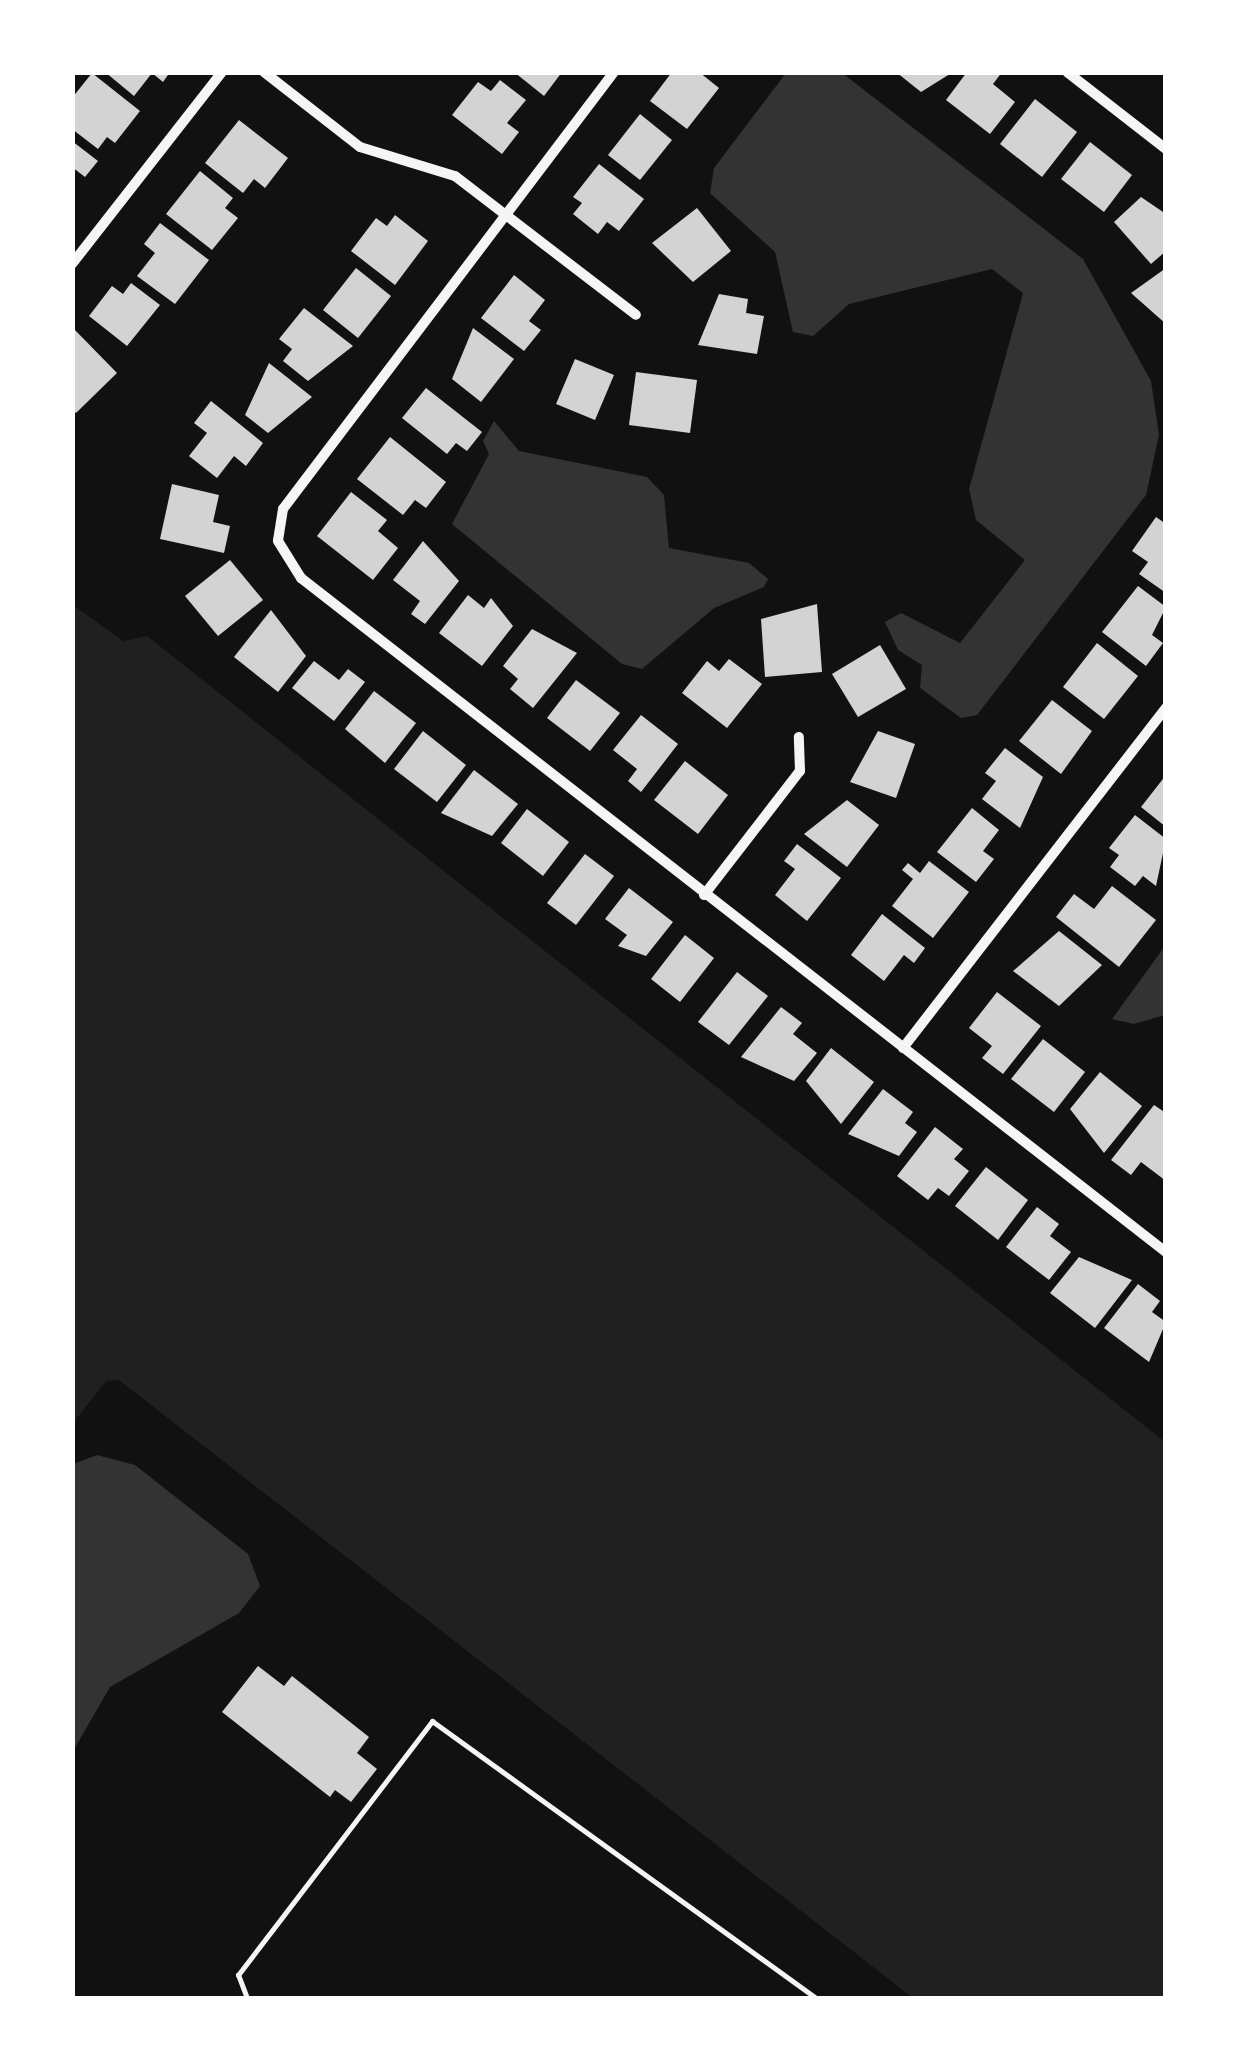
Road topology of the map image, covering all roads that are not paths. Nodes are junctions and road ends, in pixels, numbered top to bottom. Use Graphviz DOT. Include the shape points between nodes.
graph roads {
  1 [pos="222,72"];
  2 [pos="264,72"];
  3 [pos="614,72"];
  4 [pos="1068,72"];
  5 [pos="1166,149"];
  6 [pos="506,213"];
  7 [pos="72,264"];
  8 [pos="636,315"];
  9 [pos="1166,708"];
  10 [pos="800,738"];
  11 [pos="704,895"];
  12 [pos="904,1048"];
  13 [pos="1166,1252"];
  14 [pos="246,1998"];
  15 [pos="816,1998"];
  1 -- 7 [label="street"];
  2 -- 6 [label="street" via="360,147 455,176"];
  3 -- 6 [label="street"];
  4 -- 5 [label="street"];
  6 -- 8 [label="street"];
  6 -- 11 [label="street" via="283,509 278,540 301,578"];
  9 -- 12 [label="street"];
  10 -- 11 [label="street" via="800,771"];
  11 -- 12 [label="street"];
  12 -- 13 [label="street"];
  14 -- 15 [label="lane" via="238,1976 432,1721"];
}
